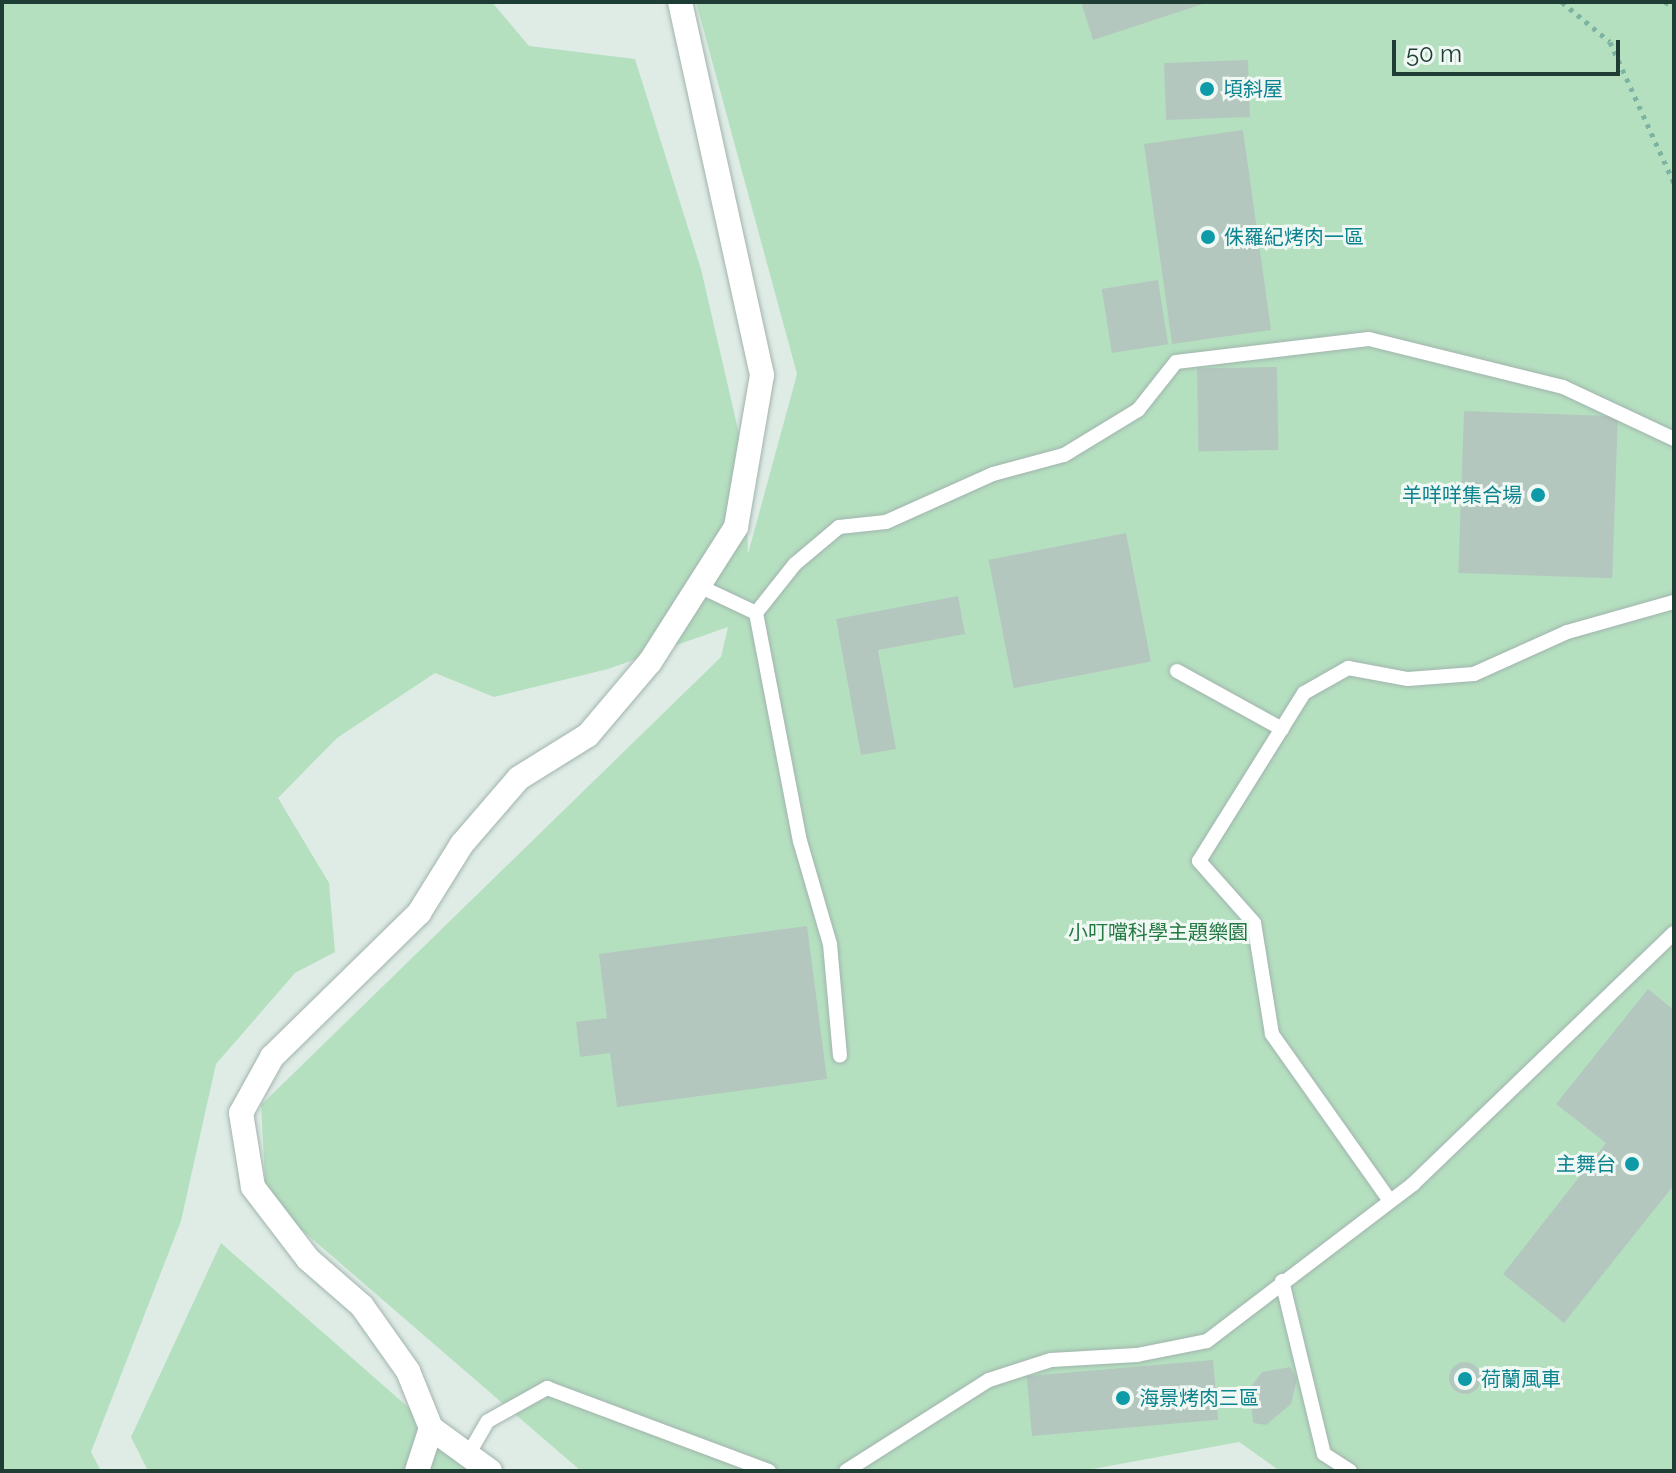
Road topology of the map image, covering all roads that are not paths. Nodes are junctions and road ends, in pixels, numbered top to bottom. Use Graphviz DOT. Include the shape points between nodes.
graph roads {
  1 [pos="680,2"];
  2 [pos="1674,439"];
  3 [pos="699,586"];
  4 [pos="1674,602"];
  5 [pos="756,613"];
  6 [pos="1177,671"];
  7 [pos="1282,729"];
  8 [pos="1674,933"];
  9 [pos="840,1056"];
  10 [pos="1388,1198"];
  11 [pos="1282,1281"];
  12 [pos="431,1428"];
  13 [pos="468,1455"];
  14 [pos="417,1471"];
  15 [pos="490,1471"];
  16 [pos="769,1471"];
  17 [pos="846,1471"];
  18 [pos="1350,1471"];
  1 -- 3 [label="street" via="762,375 736,527"];
  2 -- 5 [label="lane" via="1563,387 1369,339 1176,362 1138,410 1064,455 993,474 886,522 839,527 795,564"];
  3 -- 5 [label="lane"];
  3 -- 12 [label="street" via="650,662 588,735 519,778 462,844 419,913 272,1057 241,1113 253,1187 308,1259 362,1306 408,1371"];
  4 -- 7 [label="lane" via="1567,632 1474,674 1408,679 1348,668 1304,693"];
  5 -- 9 [label="lane" via="800,841 830,944"];
  6 -- 7 [label="lane"];
  7 -- 10 [label="lane" via="1199,861 1254,923 1272,1034"];
  8 -- 10 [label="lane" via="1529,1079"];
  10 -- 11 [label="lane"];
  11 -- 17 [label="lane" via="1207,1341 1137,1355 1051,1360 989,1380"];
  11 -- 18 [label="lane" via="1324,1454"];
  12 -- 13 [label="street"];
  12 -- 14 [label="street"];
  13 -- 15 [label="street"];
  13 -- 16 [label="lane" via="488,1421 547,1388"];
}
